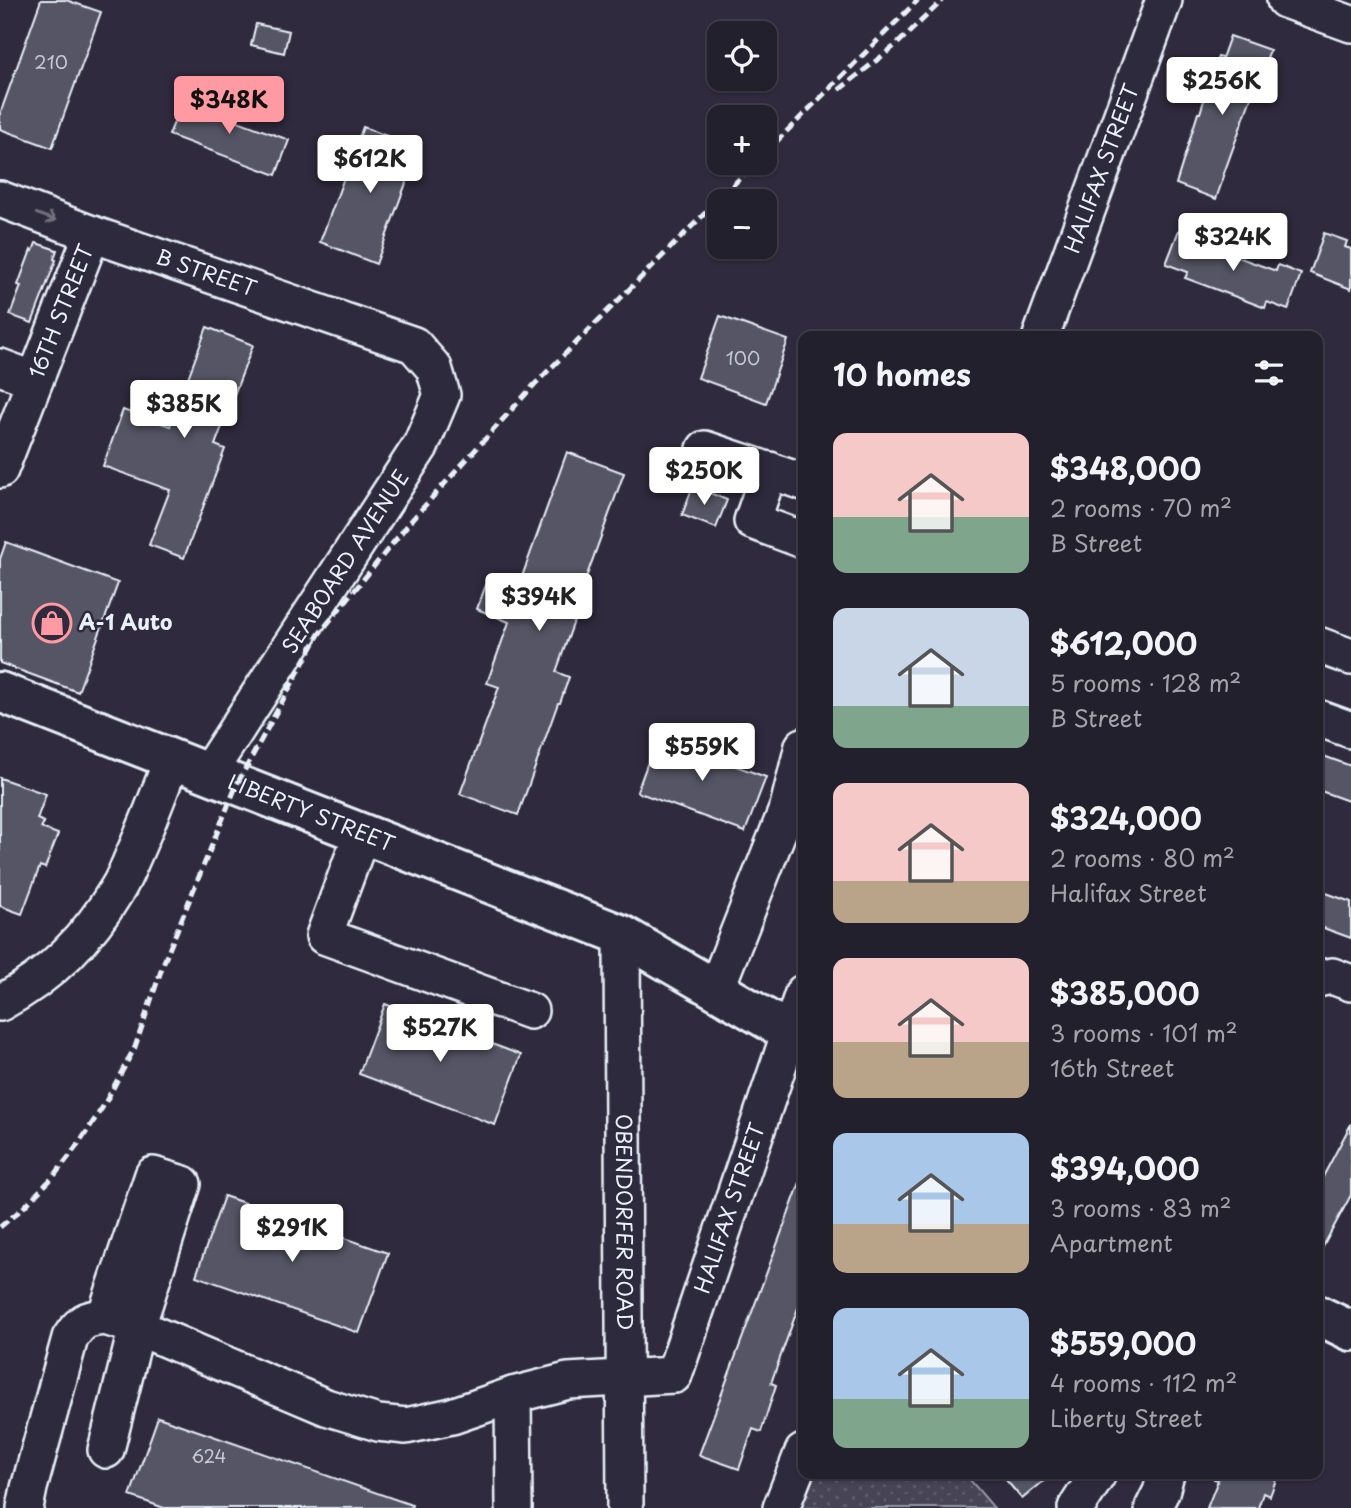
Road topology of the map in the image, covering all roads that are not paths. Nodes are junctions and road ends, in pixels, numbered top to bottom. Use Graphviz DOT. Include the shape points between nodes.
graph roads {
  1 [pos="1164,0"];
  2 [pos="1285,0"];
  3 [pos="1351,24"];
  4 [pos="0,200"];
  5 [pos="92,234"];
  6 [pos="1043,331"];
  7 [pos="414,345"];
  8 [pos="0,368"];
  9 [pos="35,380"];
  10 [pos="7,431"];
  11 [pos="705,449"];
  12 [pos="0,470"];
  13 [pos="770,470"];
  14 [pos="798,480"];
  15 [pos="798,538"];
  16 [pos="1323,647"];
  17 [pos="1351,657"];
  18 [pos="0,692"];
  19 [pos="1323,720"];
  20 [pos="1351,730"];
  21 [pos="172,759"];
  22 [pos="798,766"];
  23 [pos="208,773"];
  24 [pos="362,833"];
  25 [pos="622,935"];
  26 [pos="1323,978"];
  27 [pos="1351,983"];
  28 [pos="716,989"];
  29 [pos="1,1002"];
  30 [pos="530,1011"];
  31 [pos="796,1037"];
  32 [pos="1323,1317"];
  33 [pos="121,1322"];
  34 [pos="1351,1331"];
  35 [pos="625,1377"];
  36 [pos="513,1395"];
  37 [pos="106,1450"];
  38 [pos="798,1464"];
  39 [pos="1095,1479"];
  40 [pos="1165,1479"];
  41 [pos="25,1508"];
  42 [pos="514,1508"];
  43 [pos="625,1508"];
  44 [pos="780,1508"];
  45 [pos="1076,1508"];
  46 [pos="1153,1508"];
  1 -- 6 [label="street, HALIFAX STREET"];
  2 -- 3 [label="street"];
  4 -- 5 [label="street, B STREET, one-way"];
  5 -- 7 [label="street, B STREET"];
  5 -- 9 [label="street, 16TH STREET"];
  7 -- 23 [label="street, SEABOARD AVENUE" via="434,368 442,395 421,445"];
  8 -- 9 [label="street"];
  9 -- 10 [label="street, 16TH STREET"];
  10 -- 12 [label="street, 16TH STREET"];
  11 -- 13 [label="street"];
  13 -- 14 [label="street"];
  13 -- 15 [label="street" via="752,521"];
  16 -- 17 [label="street"];
  18 -- 21 [label="main road, LIBERTY STREET"];
  19 -- 20 [label="street"];
  21 -- 23 [label="main road, LIBERTY STREET"];
  21 -- 29 [label="street" via="120,886 92,927 34,983"];
  22 -- 28 [label="street" via="788,807"];
  23 -- 24 [label="main road, LIBERTY STREET"];
  24 -- 25 [label="main road, LIBERTY STREET"];
  24 -- 30 [label="street" via="324,936"];
  25 -- 28 [label="main road, LIBERTY STREET"];
  25 -- 35 [label="street, OBENDORFER ROAD"];
  26 -- 27 [label="street" via="1332,976"];
  28 -- 31 [label="main road, LIBERTY STREET"];
  31 -- 35 [label="street, HALIFAX STREET" via="674,1375"];
  32 -- 34 [label="main road"];
  33 -- 36 [label="street" via="326,1407 378,1423 406,1426 433,1421"];
  33 -- 37 [label="street"];
  33 -- 41 [label="street" via="88,1319 70,1338"];
  35 -- 36 [label="street" via="568,1381"];
  35 -- 43 [label="street, OBENDORFER ROAD"];
  36 -- 42 [label="street"];
  38 -- 44 [label="street"];
  39 -- 45 [label="street"];
  40 -- 46 [label="street"];
}
